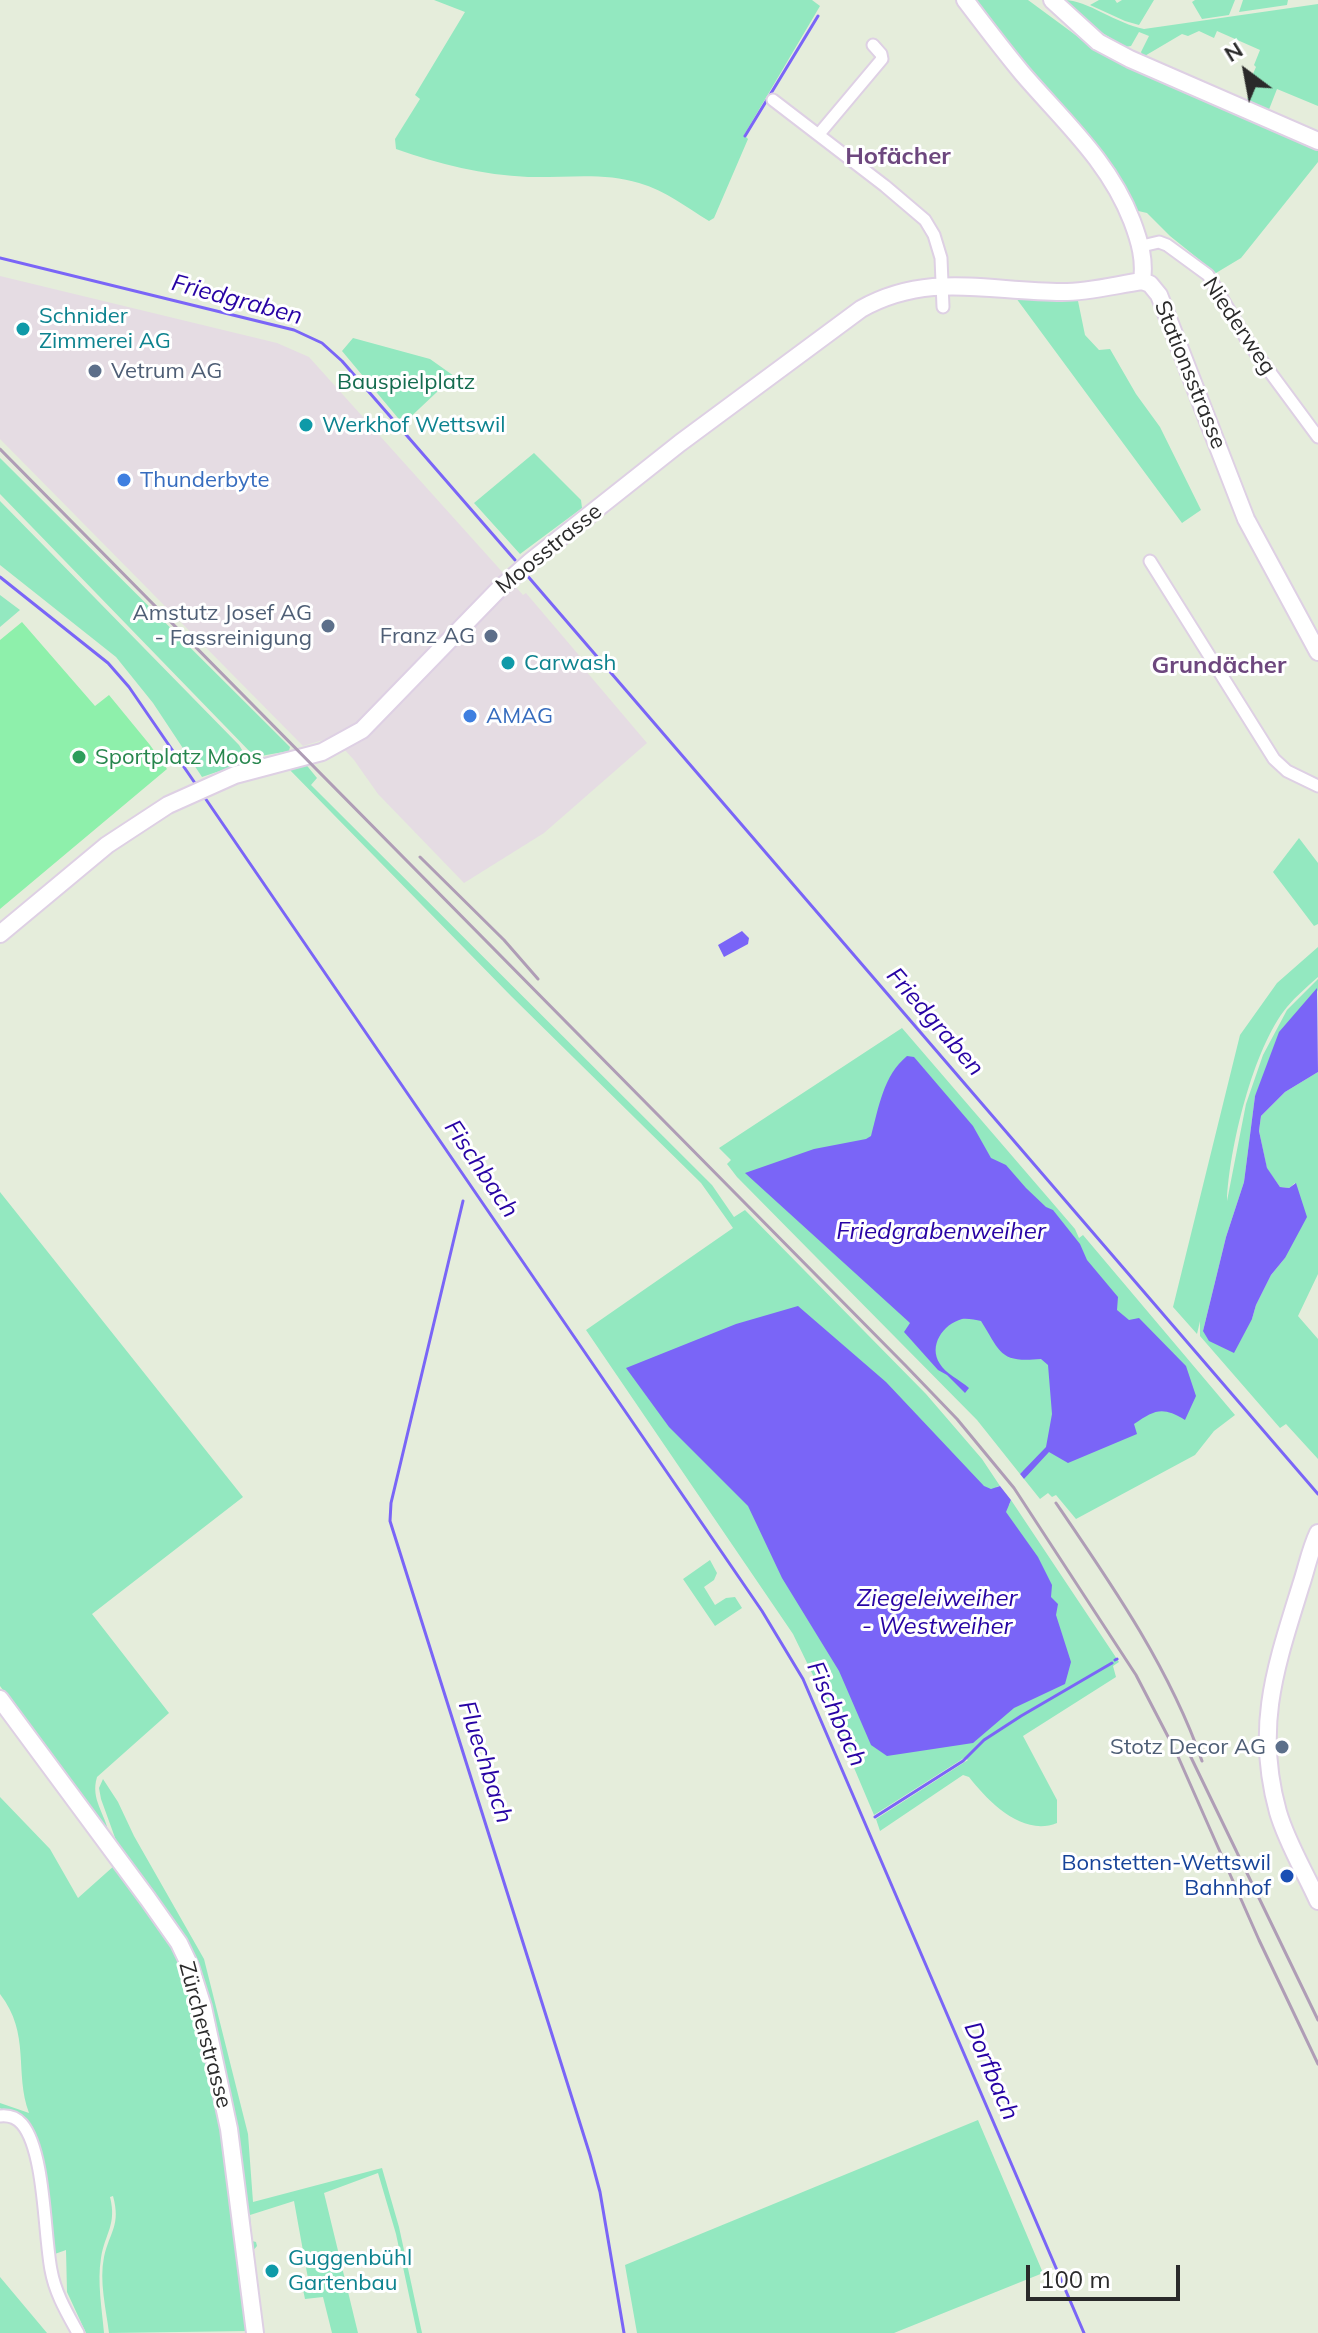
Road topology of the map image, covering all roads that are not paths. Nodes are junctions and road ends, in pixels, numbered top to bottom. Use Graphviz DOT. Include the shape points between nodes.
graph roads {
  1 [pos="965,0"];
  2 [pos="1052,0"];
  3 [pos="873,45"];
  4 [pos="773,100"];
  5 [pos="819,134"];
  6 [pos="1318,141"];
  7 [pos="1142,246"];
  8 [pos="1142,281"];
  9 [pos="940,285"];
  10 [pos="943,307"];
  11 [pos="1318,437"];
  12 [pos="1150,561"];
  13 [pos="1318,652"];
  14 [pos="1318,786"];
  15 [pos="0,934"];
  16 [pos="1318,1533"];
  17 [pos="0,1699"];
  18 [pos="1318,1900"];
  19 [pos="0,2116"];
  20 [pos="78,2333"];
  21 [pos="255,2333"];
  1 -- 7 [label="main road, Stationsstrasse" via="1096,156"];
  2 -- 6 [label="main road" via="1098,42 1130,59"];
  3 -- 5 [label="street" via="882,59"];
  4 -- 5 [label="street"];
  5 -- 9 [label="street" via="925,220 941,258"];
  7 -- 8 [label="main road, Stationsstrasse"];
  7 -- 11 [label="street, Niederweg" via="1167,245 1208,275 1250,345"];
  8 -- 9 [label="main road, Moosstrasse" via="1099,291 1059,292"];
  8 -- 13 [label="main road, Stationsstrasse" via="1159,295 1246,519"];
  9 -- 10 [label="street"];
  9 -- 15 [label="main road, Moosstrasse" via="891,294 861,309 680,443 513,576 373,720 346,741 235,775 148,817"];
  12 -- 14 [label="street" via="1274,759"];
  16 -- 18 [label="main road" via="1280,1648 1268,1718 1278,1809"];
  17 -- 21 [label="main road, Zürcherstrasse" via="148,1899 190,1966 229,2129"];
  19 -- 20 [label="street" via="20,2121 29,2139 51,2273"];
}
